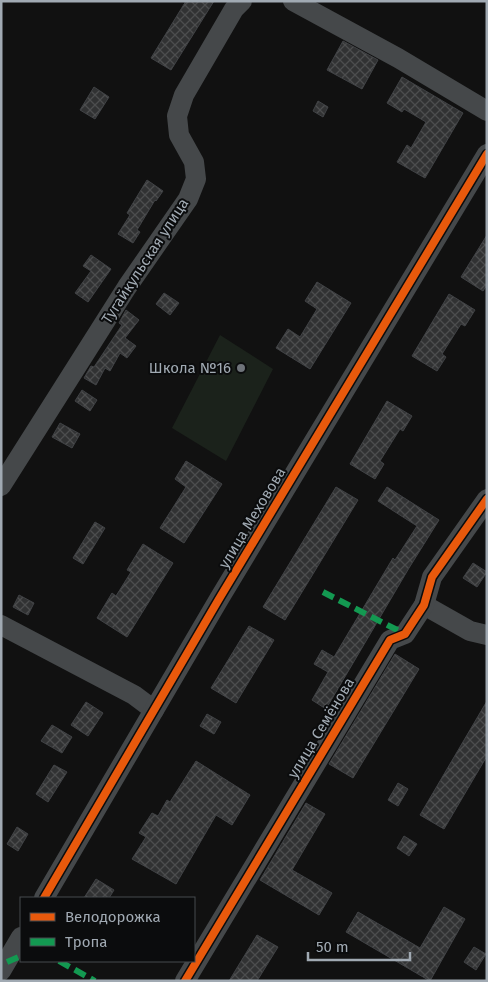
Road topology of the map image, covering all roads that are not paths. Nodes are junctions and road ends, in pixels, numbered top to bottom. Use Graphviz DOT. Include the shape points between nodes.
graph roads {
  1 [pos="242,1"];
  2 [pos="293,1"];
  3 [pos="487,111"];
  4 [pos="487,154"];
  5 [pos="1,486"];
  6 [pos="487,499"];
  7 [pos="424,605"];
  8 [pos="1,625"];
  9 [pos="487,635"];
  10 [pos="154,710"];
  11 [pos="45,897"];
  12 [pos="20,938"];
  13 [pos="3,963"];
  14 [pos="184,981"];
  1 -- 5 [label="street, Тугайкульская улица" via="234,9 184,95 177,116 179,135 194,162 196,179 188,199 127,287"];
  2 -- 3 [label="street"];
  4 -- 10 [label="street, улица Меховова"];
  6 -- 7 [label="street, улица Семёнова" via="432,577"];
  7 -- 9 [label="street" via="470,631"];
  7 -- 14 [label="street, улица Семёнова" via="405,634 390,640"];
  8 -- 10 [label="street" via="134,695"];
  10 -- 11 [label="street, улица Меховова"];
  12 -- 13 [label="street"];
}
